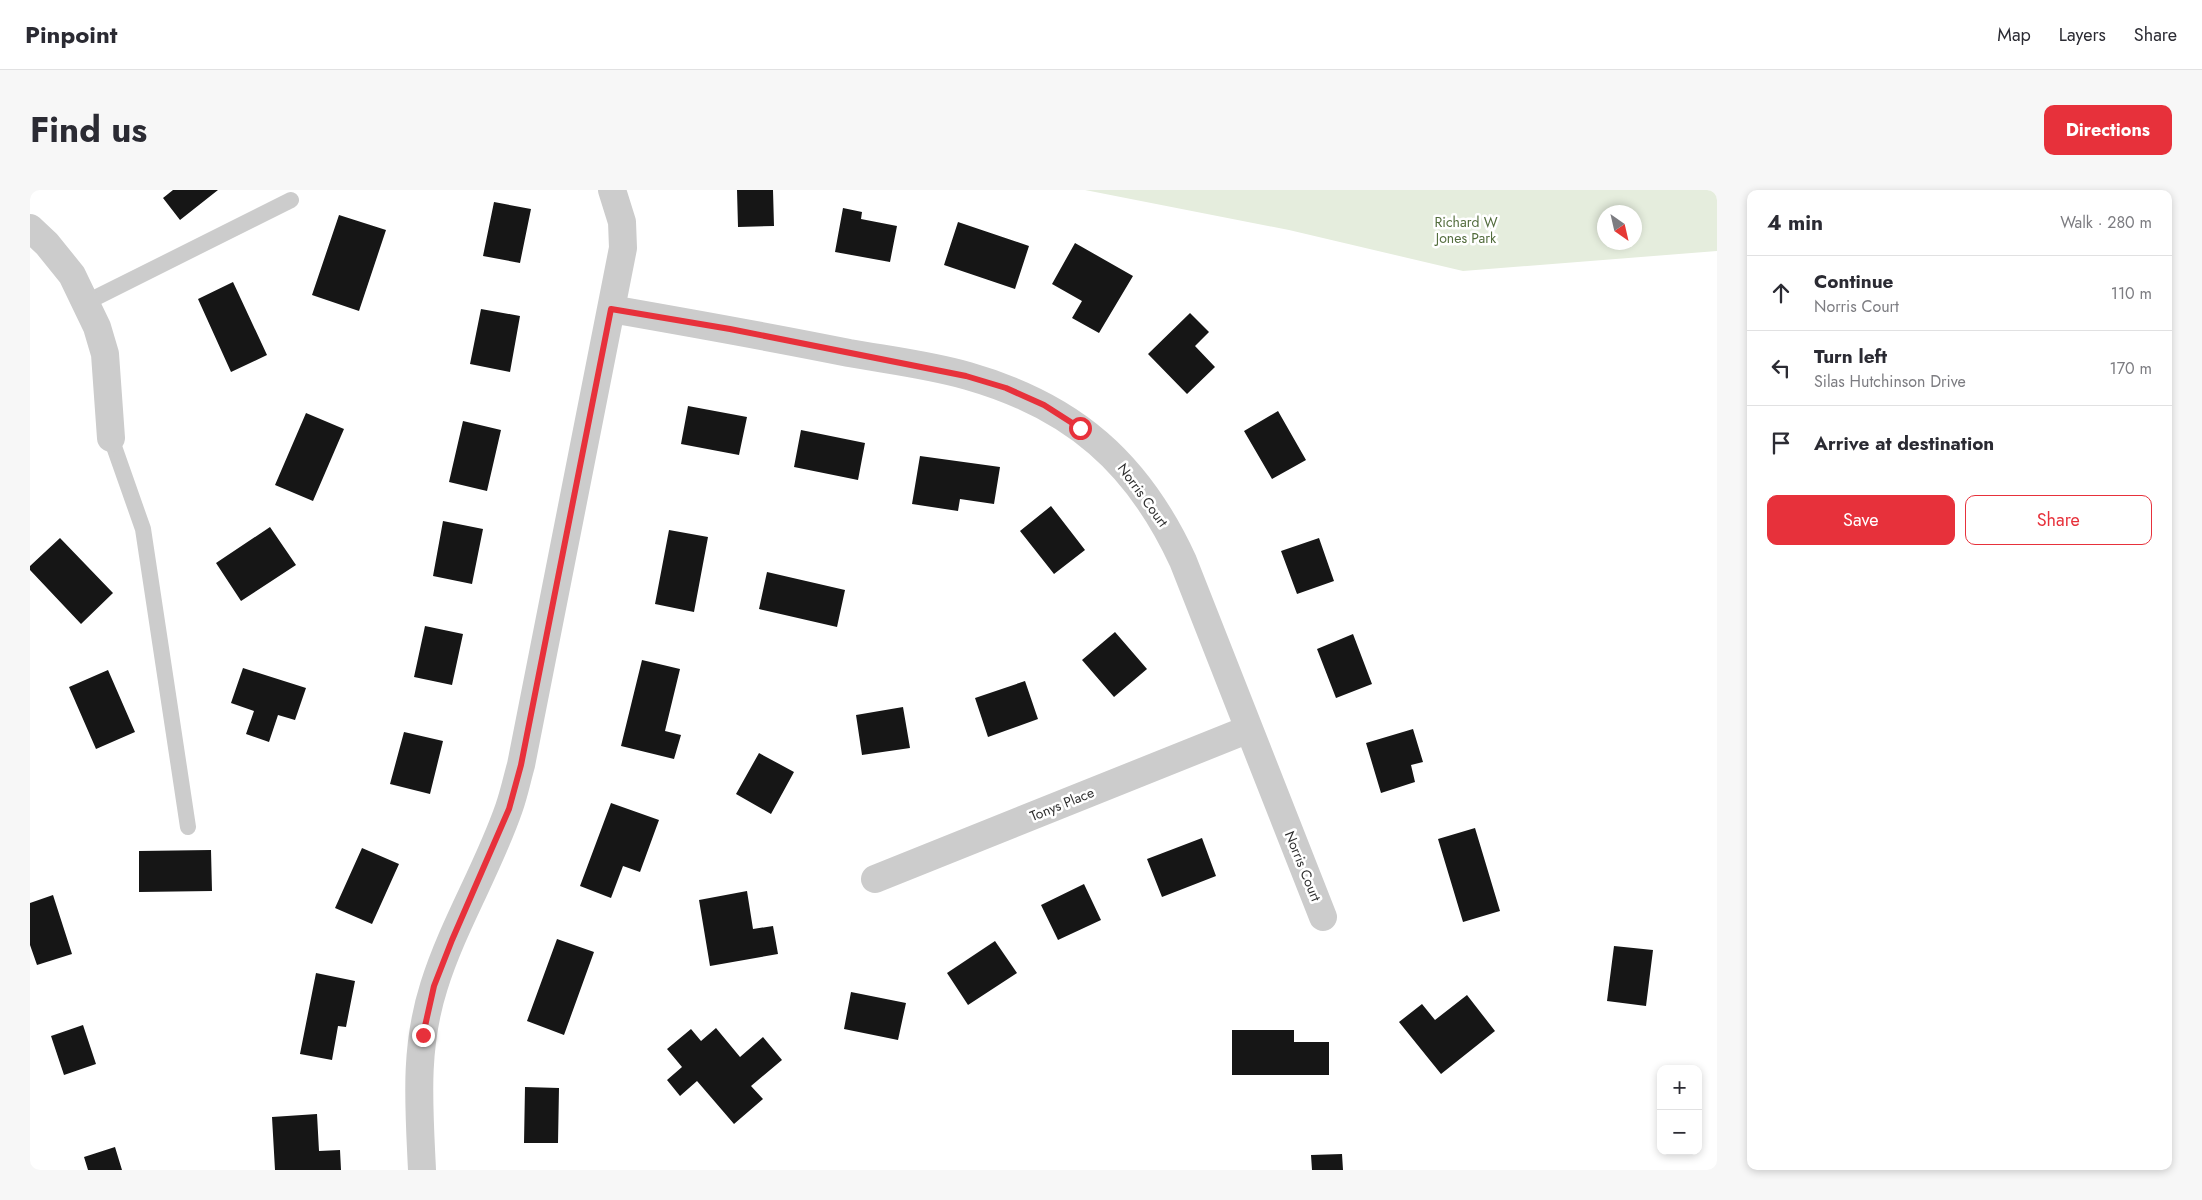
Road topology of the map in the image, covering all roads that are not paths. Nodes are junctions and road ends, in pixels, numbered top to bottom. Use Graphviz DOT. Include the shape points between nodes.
graph roads {
  1 [pos="612,190"];
  2 [pos="291,200"];
  3 [pos="30,228"];
  4 [pos="85,303"];
  5 [pos="611,309"];
  6 [pos="111,438"];
  7 [pos="1249,729"];
  8 [pos="188,827"];
  9 [pos="875,879"];
  10 [pos="1323,917"];
  11 [pos="422,1170"];
  1 -- 5 [label="street" via="622,222 623,248"];
  2 -- 4 [label="lane"];
  3 -- 4 [label="street" via="72,275"];
  4 -- 6 [label="street" via="105,354"];
  5 -- 7 [label="street, Norris Court" via="966,376 1006,388 1044,405 1080,428 1128,471 1172,536"];
  5 -- 11 [label="street" via="521,765 509,809 434,986 423,1035 418,1082"];
  6 -- 8 [label="lane" via="143,529"];
  7 -- 9 [label="street, Tonys Place"];
  7 -- 10 [label="street, Norris Court"];
}
